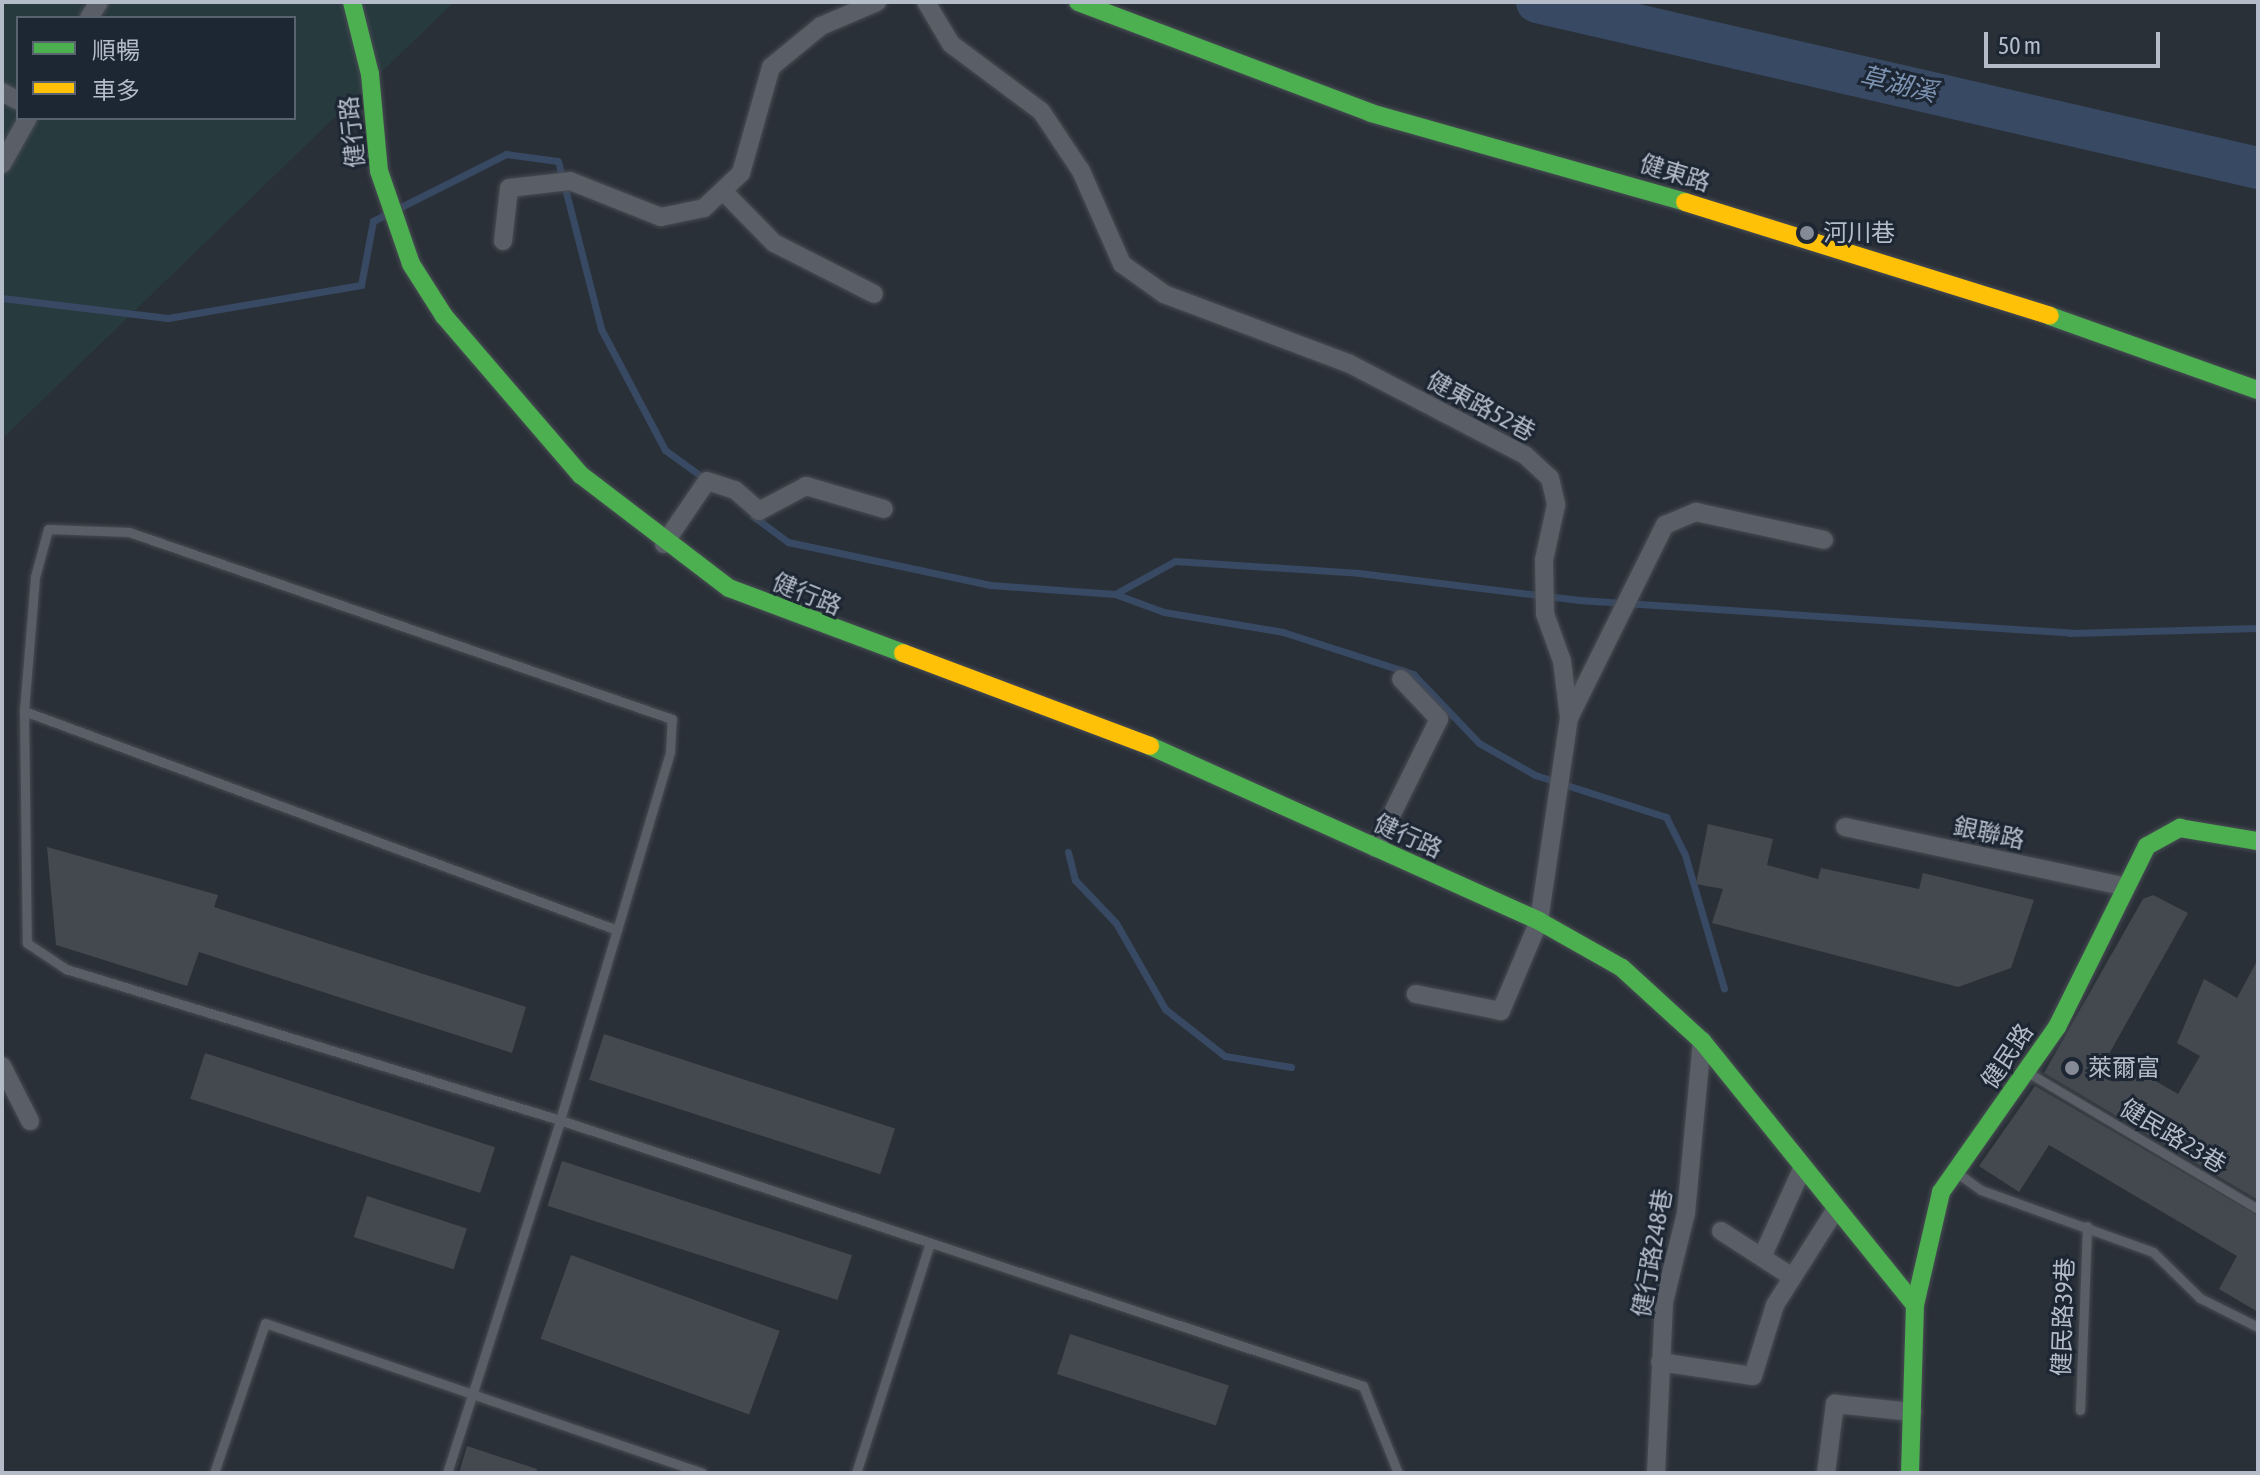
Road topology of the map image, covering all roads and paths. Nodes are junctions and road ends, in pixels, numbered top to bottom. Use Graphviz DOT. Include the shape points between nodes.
graph roads {
  1 [pos="352,2"];
  2 [pos="877,2"];
  3 [pos="926,2"];
  4 [pos="1078,2"];
  5 [pos="27,120"];
  6 [pos="2,164"];
  7 [pos="723,191"];
  8 [pos="503,241"];
  9 [pos="874,294"];
  10 [pos="2258,390"];
  11 [pos="884,509"];
  12 [pos="1824,540"];
  13 [pos="664,544"];
  14 [pos="1401,679"];
  15 [pos="24,711"];
  16 [pos="1569,718"];
  17 [pos="1845,827"];
  18 [pos="2258,841"];
  19 [pos="1375,848"];
  20 [pos="2122,886"];
  21 [pos="1539,921"];
  22 [pos="617,930"];
  23 [pos="1416,994"];
  24 [pos="1702,1041"];
  25 [pos="2,1066"];
  26 [pos="2026,1071"];
  27 [pos="560,1120"];
  28 [pos="30,1121"];
  29 [pos="1802,1169"];
  30 [pos="1953,1171"];
  31 [pos="1836,1209"];
  32 [pos="2258,1209"];
  33 [pos="2087,1226"];
  34 [pos="1721,1231"];
  35 [pos="930,1243"];
  36 [pos="1763,1255"];
  37 [pos="1792,1277"];
  38 [pos="1915,1305"];
  39 [pos="2258,1327"];
  40 [pos="1660,1362"];
  41 [pos="472,1395"];
  42 [pos="2080,1410"];
  43 [pos="1913,1412"];
  44 [pos="214,1473"];
  45 [pos="447,1473"];
  46 [pos="702,1473"];
  47 [pos="856,1473"];
  48 [pos="1398,1473"];
  49 [pos="1656,1473"];
  50 [pos="1826,1473"];
  51 [pos="1910,1473"];
  1 -- 13 [label="street, 健行路" via="370,74 379,171 417,274 573,467"];
  2 -- 7 [label="street" via="821,26 771,67 741,173"];
  3 -- 16 [label="street, 健東路52巷" via="951,44 1041,111 1081,171 1122,264 1164,294 1348,363 1525,455 1550,478 1556,505 1544,560 1545,614 1562,661"];
  4 -- 10 [label="street, 健東路" via="1371,113 1765,225 2202,365"];
  5 -- 6 [label="street"];
  7 -- 8 [label="street" via="704,208 661,217 570,181 509,188"];
  7 -- 9 [label="street" via="774,243"];
  11 -- 13 [label="street" via="806,486 759,511 735,490 707,481"];
  12 -- 16 [label="street" via="1696,512 1665,525"];
  13 -- 19 [label="street, 健行路" via="775,608 1155,748"];
  14 -- 19 [label="street" via="1439,719"];
  15 -- 22 [label="lane"];
  15 -- 22 [label="lane" via="35,577 48,529 129,532 672,719 670,752"];
  15 -- 27 [label="lane" via="27,943 66,969"];
  16 -- 21 [label="street"];
  17 -- 20 [label="street, 銀聯路"];
  18 -- 20 [label="street, 健民路" via="2195,828 2170,831 2147,846"];
  19 -- 21 [label="street, 健行路"];
  20 -- 26 [label="street, 健民路" via="2057,1027"];
  21 -- 23 [label="street" via="1501,1011"];
  21 -- 24 [label="street, 健行路" via="1622,968"];
  22 -- 27 [label="lane"];
  24 -- 29 [label="street, 健行路"];
  24 -- 40 [label="street, 健行路248巷" via="1686,1213 1664,1302"];
  25 -- 28 [label="street"];
  26 -- 30 [label="street, 健民路"];
  26 -- 32 [label="lane, 健民路23巷"];
  27 -- 35 [label="lane"];
  27 -- 41 [label="lane"];
  29 -- 31 [label="street, 健行路"];
  29 -- 36 [label="street"];
  30 -- 33 [label="lane, 健民路39巷" via="1981,1190"];
  30 -- 38 [label="street, 健民路" via="1929,1229"];
  31 -- 37 [label="street"];
  31 -- 38 [label="street, 健行路"];
  33 -- 39 [label="lane, 健民路39巷" via="2153,1252 2200,1298"];
  33 -- 42 [label="lane, 健民路39巷"];
  34 -- 36 [label="street"];
  35 -- 47 [label="lane"];
  35 -- 48 [label="lane" via="1363,1386"];
  36 -- 37 [label="street"];
  37 -- 40 [label="street" via="1775,1305 1753,1376"];
  38 -- 43 [label="street, 健民路"];
  40 -- 49 [label="street, 健行路248巷"];
  41 -- 44 [label="lane" via="265,1323"];
  41 -- 45 [label="lane"];
  41 -- 46 [label="lane"];
  43 -- 50 [label="street" via="1835,1404"];
  43 -- 51 [label="street, 健民路"];
}
